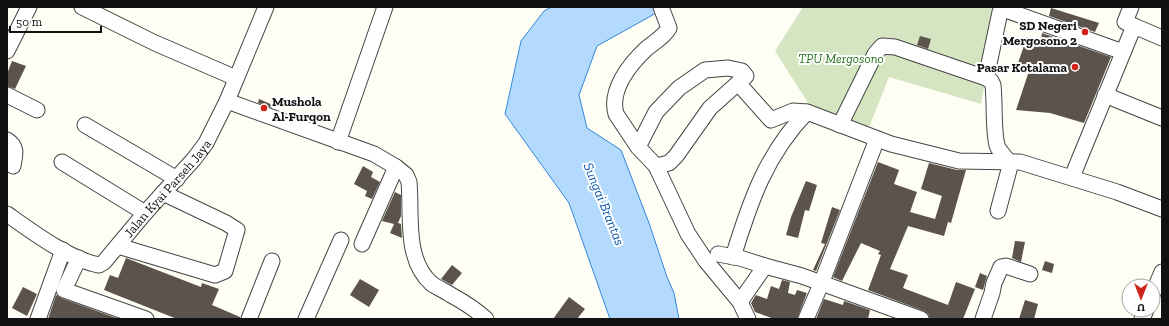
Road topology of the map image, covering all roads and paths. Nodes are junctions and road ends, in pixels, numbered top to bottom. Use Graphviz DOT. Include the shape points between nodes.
graph roads {
  1 [pos="28,7"];
  2 [pos="82,7"];
  3 [pos="266,7"];
  4 [pos="385,7"];
  5 [pos="661,7"];
  6 [pos="1131,7"];
  7 [pos="1134,26"];
  8 [pos="1162,38"];
  9 [pos="7,51"];
  10 [pos="1123,52"];
  11 [pos="236,78"];
  12 [pos="986,78"];
  13 [pos="738,83"];
  14 [pos="7,95"];
  15 [pos="1105,95"];
  16 [pos="227,101"];
  17 [pos="37,110"];
  18 [pos="806,112"];
  19 [pos="1162,118"];
  20 [pos="85,125"];
  21 [pos="840,125"];
  22 [pos="877,139"];
  23 [pos="7,140"];
  24 [pos="338,142"];
  25 [pos="638,147"];
  26 [pos="1008,160"];
  27 [pos="62,162"];
  28 [pos="13,166"];
  29 [pos="656,166"];
  30 [pos="396,167"];
  31 [pos="1072,178"];
  32 [pos="177,179"];
  33 [pos="163,193"];
  34 [pos="1162,209"];
  35 [pos="998,211"];
  36 [pos="145,213"];
  37 [pos="7,214"];
  38 [pos="341,240"];
  39 [pos="362,244"];
  40 [pos="118,246"];
  41 [pos="63,250"];
  42 [pos="718,254"];
  43 [pos="733,257"];
  44 [pos="79,258"];
  45 [pos="272,262"];
  46 [pos="765,266"];
  47 [pos="1030,274"];
  48 [pos="50,284"];
  49 [pos="821,284"];
  50 [pos="64,290"];
  51 [pos="740,302"];
  52 [pos="885,313"];
  53 [pos="38,319"];
  54 [pos="146,319"];
  55 [pos="249,319"];
  56 [pos="306,319"];
  57 [pos="486,319"];
  58 [pos="748,319"];
  59 [pos="806,319"];
  60 [pos="921,319"];
  61 [pos="983,319"];
  1 -- 9 [label="street"];
  2 -- 11 [label="street" via="155,43"];
  3 -- 11 [label="street, Jalan Kyai Parseh Jaya"];
  4 -- 24 [label="street"];
  5 -- 25 [label="street" via="669,28 631,65 616,93 616,114"];
  6 -- 7 [label="street" via="1125,22"];
  7 -- 8 [label="street"];
  7 -- 10 [label="street"];
  10 -- 12 [label="street" via="1003,9 1000,12"];
  10 -- 15 [label="street"];
  11 -- 16 [label="street, Jalan Kyai Parseh Jaya"];
  12 -- 21 [label="street" via="895,47 882,46 875,54"];
  12 -- 26 [label="street" via="993,85 997,147"];
  13 -- 18 [label="street" via="771,120 793,111"];
  13 -- 25 [label="street" via="746,76 742,71 728,68 704,70 679,88 656,112"];
  13 -- 29 [label="street" via="710,108 676,156 669,163"];
  14 -- 17 [label="street"];
  15 -- 19 [label="street"];
  15 -- 31 [label="street"];
  16 -- 24 [label="street"];
  16 -- 32 [label="street, Jalan Kyai Parseh Jaya" via="206,143"];
  18 -- 21 [label="street"];
  18 -- 43 [label="street" via="781,143 759,180"];
  20 -- 32 [label="street"];
  21 -- 22 [label="street"];
  22 -- 26 [label="street" via="959,161"];
  22 -- 49 [label="street"];
  23 -- 28 [label="street" via="16,150"];
  24 -- 30 [label="street" via="368,151"];
  25 -- 29 [label="street"];
  26 -- 31 [label="street"];
  26 -- 35 [label="street" via="1009,172"];
  27 -- 36 [label="street"];
  29 -- 51 [label="street" via="688,234"];
  30 -- 39 [label="street"];
  30 -- 57 [label="street" via="409,182 414,254 423,273 432,284 473,308"];
  31 -- 34 [label="street"];
  32 -- 33 [label="street, Jalan Kyai Parseh Jaya"];
  33 -- 36 [label="street, Jalan Kyai Parseh Jaya"];
  33 -- 40 [label="street" via="237,230 225,271 215,275"];
  36 -- 40 [label="street, Jalan Kyai Parseh Jaya"];
  37 -- 41 [label="street, Jalan Kyai Parseh Jaya"];
  38 -- 56 [label="street"];
  40 -- 44 [label="street, Jalan Kyai Parseh Jaya" via="99,265"];
  41 -- 44 [label="street, Jalan Kyai Parseh Jaya"];
  41 -- 48 [label="street"];
  42 -- 43 [label="street"];
  43 -- 46 [label="street"];
  44 -- 50 [label="street"];
  45 -- 55 [label="street"];
  46 -- 49 [label="street"];
  46 -- 51 [label="street"];
  47 -- 61 [label="street" via="1006,266 1001,267"];
  48 -- 50 [label="street"];
  48 -- 53 [label="street"];
  49 -- 52 [label="street"];
  49 -- 59 [label="street"];
  50 -- 54 [label="street"];
  51 -- 58 [label="street"];
  52 -- 60 [label="street"];
}
